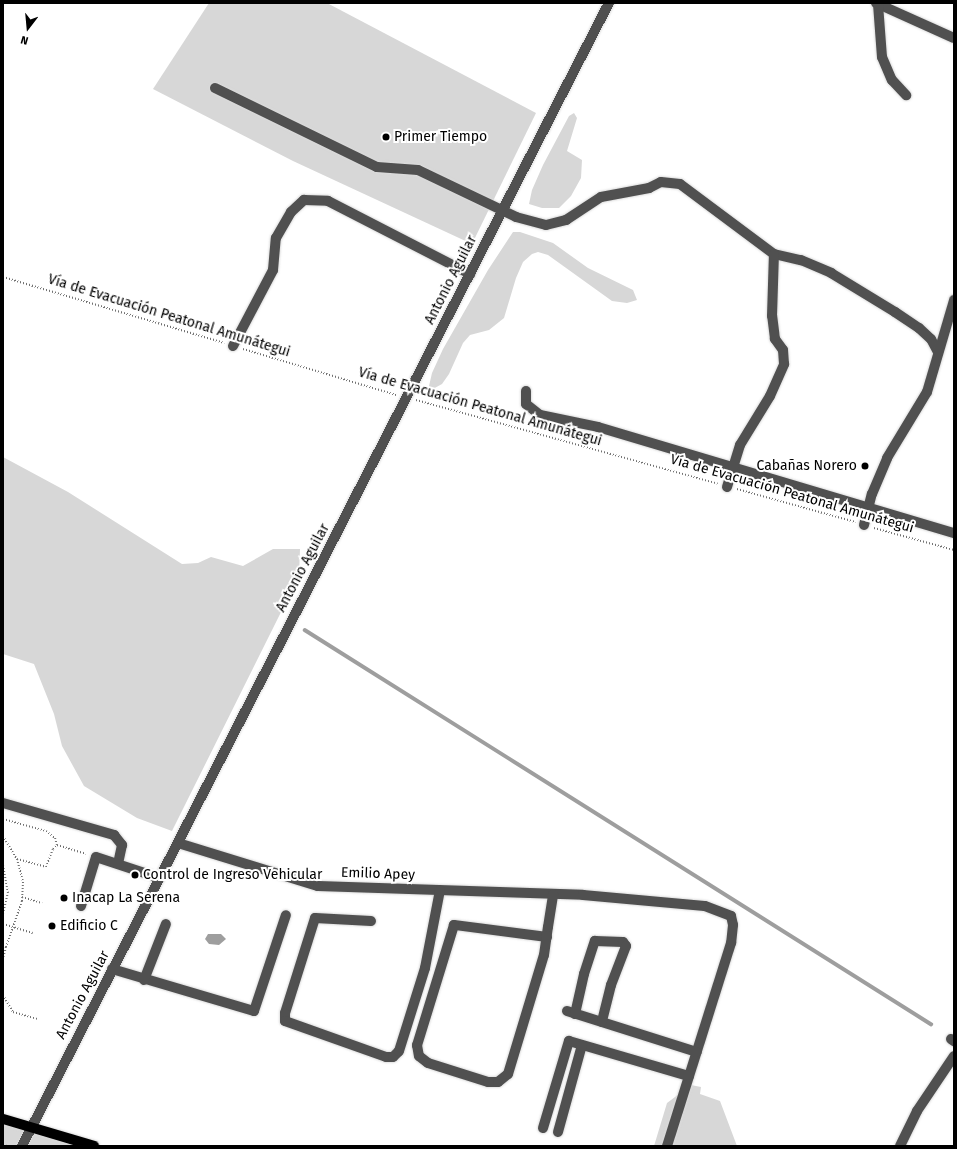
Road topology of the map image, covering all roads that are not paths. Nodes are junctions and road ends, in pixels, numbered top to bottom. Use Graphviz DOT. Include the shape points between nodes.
graph roads {
  1 [pos="609,3"];
  2 [pos="877,3"];
  3 [pos="954,38"];
  4 [pos="216,88"];
  5 [pos="906,95"];
  6 [pos="502,211"];
  7 [pos="774,254"];
  8 [pos="470,274"];
  9 [pos="954,300"];
  10 [pos="233,346"];
  11 [pos="938,352"];
  12 [pos="526,390"];
  13 [pos="732,469"];
  14 [pos="727,486"];
  15 [pos="868,506"];
  16 [pos="864,525"];
  17 [pos="954,533"];
  18 [pos="3,803"];
  19 [pos="178,843"];
  20 [pos="118,864"];
  21 [pos="160,878"];
  22 [pos="440,890"];
  23 [pos="553,894"];
  24 [pos="81,906"];
  25 [pos="286,915"];
  26 [pos="371,921"];
  27 [pos="166,924"];
  28 [pos="547,937"];
  29 [pos="112,969"];
  30 [pos="144,980"];
  31 [pos="602,1022"];
  32 [pos="582,1045"];
  33 [pos="697,1052"];
  34 [pos="952,1060"];
  35 [pos="689,1076"];
  36 [pos="3,1119"];
  37 [pos="30,1127"];
  38 [pos="543,1128"];
  39 [pos="558,1132"];
  40 [pos="22,1146"];
  41 [pos="94,1146"];
  42 [pos="667,1146"];
  43 [pos="900,1146"];
  1 -- 6 [label="street, Antonio Aguilar"];
  2 -- 3 [label="street"];
  2 -- 5 [label="street" via="882,56 892,80"];
  4 -- 6 [label="street" via="377,167 418,170"];
  6 -- 7 [label="street" via="546,225 558,224 601,197 672,182 690,190"];
  6 -- 8 [label="street, Antonio Aguilar"];
  7 -- 11 [label="street" via="813,265 858,288 919,328 931,339"];
  7 -- 13 [label="street" via="772,316 775,338 784,350 784,364 770,396 740,445"];
  8 -- 10 [label="street" via="328,201 304,200 290,212 276,238 273,270"];
  8 -- 19 [label="street, Antonio Aguilar"];
  9 -- 11 [label="street"];
  11 -- 15 [label="street" via="927,392 887,458"];
  12 -- 13 [label="street" via="526,404 540,415 598,427"];
  13 -- 14 [label="street"];
  13 -- 15 [label="street"];
  15 -- 16 [label="street"];
  15 -- 17 [label="street"];
  18 -- 20 [label="street" via="114,835 122,845"];
  19 -- 21 [label="street, Antonio Aguilar"];
  19 -- 22 [label="street, Emilio Apey" via="318,886"];
  20 -- 21 [label="street"];
  20 -- 24 [label="street" via="96,857"];
  21 -- 29 [label="street, Antonio Aguilar"];
  22 -- 23 [label="street, Emilio Apey"];
  22 -- 26 [label="street" via="425,968 399,1051 393,1056 378,1054 285,1021 285,1013 315,918"];
  23 -- 28 [label="street"];
  23 -- 33 [label="street, Emilio Apey" via="705,906 731,916 731,944"];
  25 -- 30 [label="street" via="254,1011"];
  27 -- 30 [label="street"];
  28 -- 28 [label="street" via="544,955 508,1074 498,1082 488,1082 428,1063 418,1056 417,1046 454,924"];
  29 -- 30 [label="street"];
  29 -- 37 [label="street, Antonio Aguilar"];
  31 -- 31 [label="street" via="610,985 626,946 623,942 595,941 571,1012"];
  31 -- 33 [label="street"];
  32 -- 35 [label="street"];
  32 -- 38 [label="street" via="568,1042"];
  32 -- 39 [label="street"];
  33 -- 35 [label="street"];
  34 -- 43 [label="street" via="917,1110"];
  35 -- 42 [label="street"];
  36 -- 37 [label="main road"];
  37 -- 40 [label="street, Antonio Aguilar"];
  37 -- 41 [label="main road"];
}
